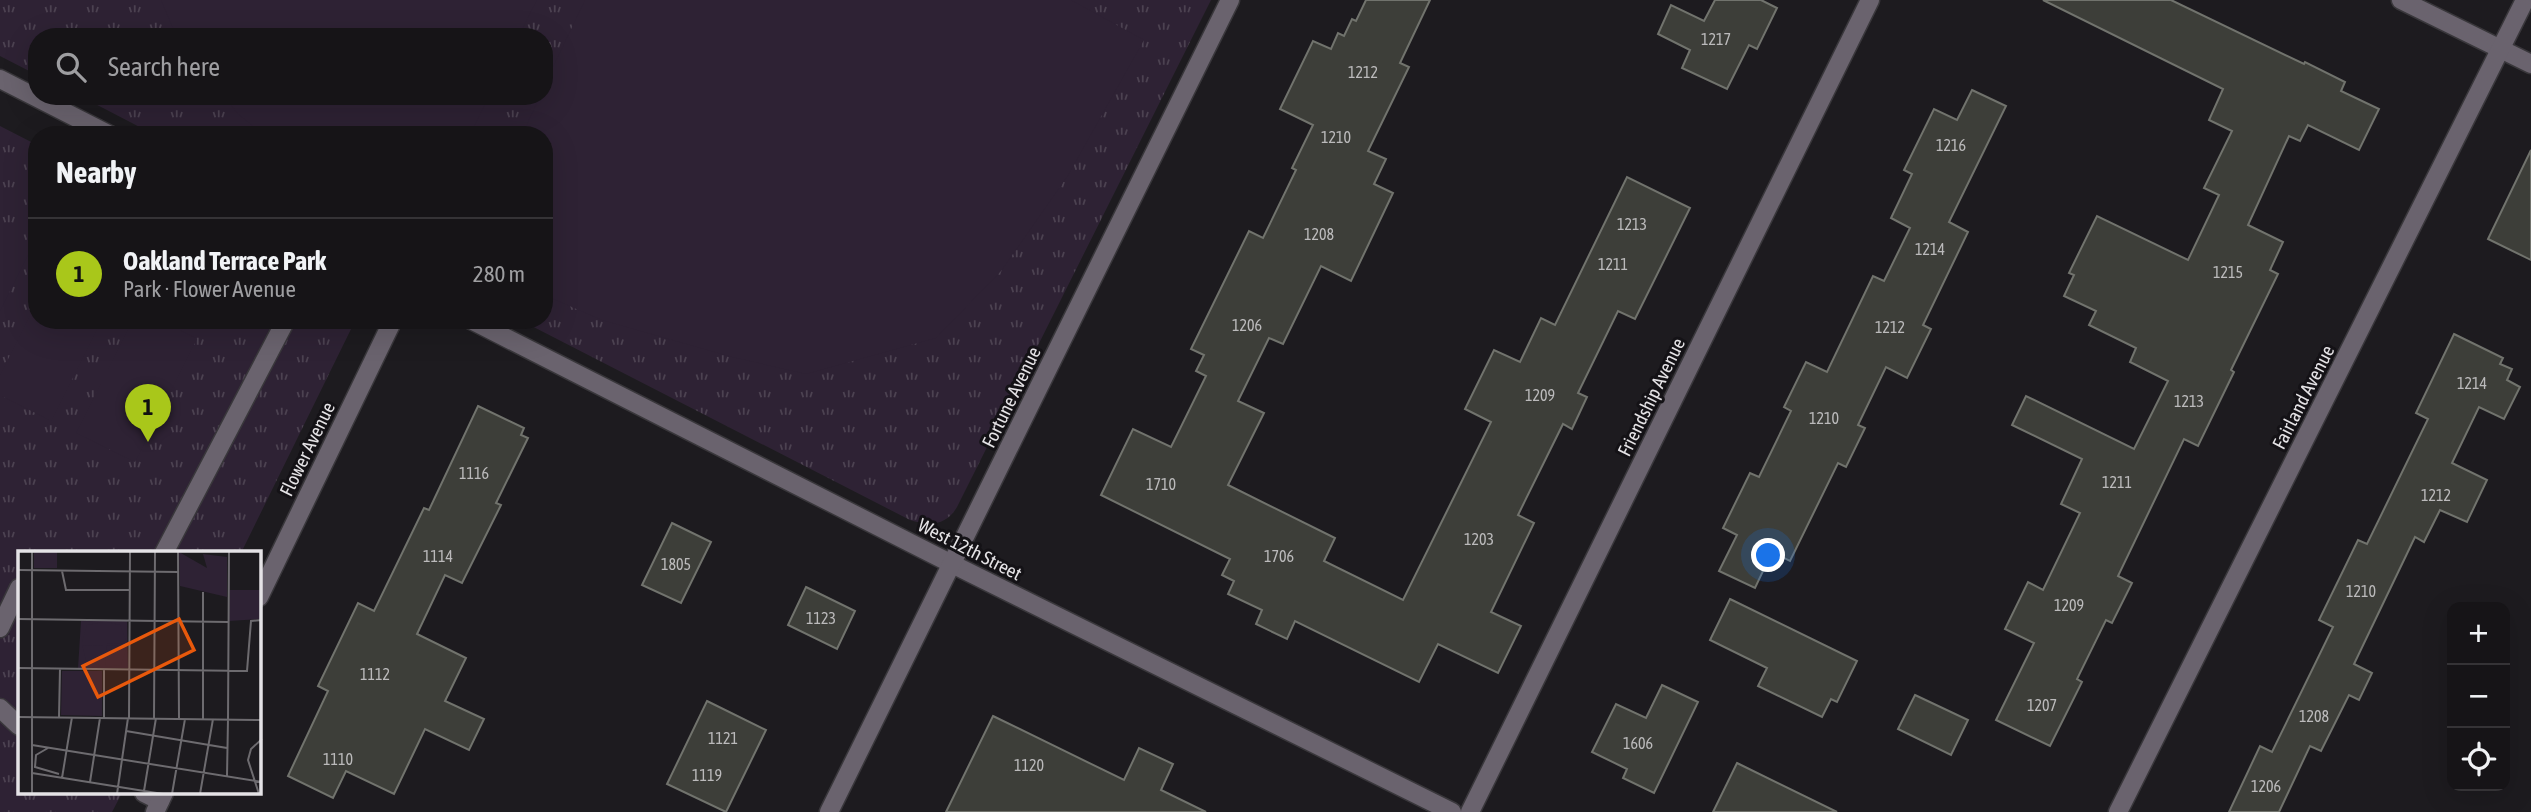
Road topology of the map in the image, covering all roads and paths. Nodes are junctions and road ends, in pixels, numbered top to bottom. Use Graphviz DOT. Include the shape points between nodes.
graph roads {
  1 [pos="1230,0"];
  2 [pos="1870,0"];
  3 [pos="2401,0"];
  4 [pos="2525,0"];
  5 [pos="2501,49"];
  6 [pos="2531,64"];
  7 [pos="0,79"];
  8 [pos="28,93"];
  9 [pos="51,105"];
  10 [pos="92,126"];
  11 [pos="281,329"];
  12 [pos="389,329"];
  13 [pos="489,329"];
  14 [pos="165,551"];
  15 [pos="952,564"];
  16 [pos="18,590"];
  17 [pos="261,593"];
  18 [pos="0,628"];
  19 [pos="0,708"];
  20 [pos="18,725"];
  21 [pos="829,812"];
  22 [pos="1452,812"];
  23 [pos="1470,812"];
  24 [pos="2118,812"];
  1 -- 15 [label="street, Fortune Avenue"];
  2 -- 23 [label="street, Friendship Avenue"];
  3 -- 5 [label="street"];
  4 -- 5 [label="street, Fairland Avenue"];
  5 -- 6 [label="street"];
  5 -- 24 [label="street, Fairland Avenue"];
  7 -- 8 [label="street"];
  9 -- 10 [label="street"];
  11 -- 14 [label="street"];
  12 -- 17 [label="street, Flower Avenue"];
  13 -- 15 [label="street, West 12th Street"];
  15 -- 21 [label="street, Fortune Avenue"];
  15 -- 22 [label="street, West 12th Street"];
  16 -- 18 [label="street"];
  19 -- 20 [label="street"];
}
